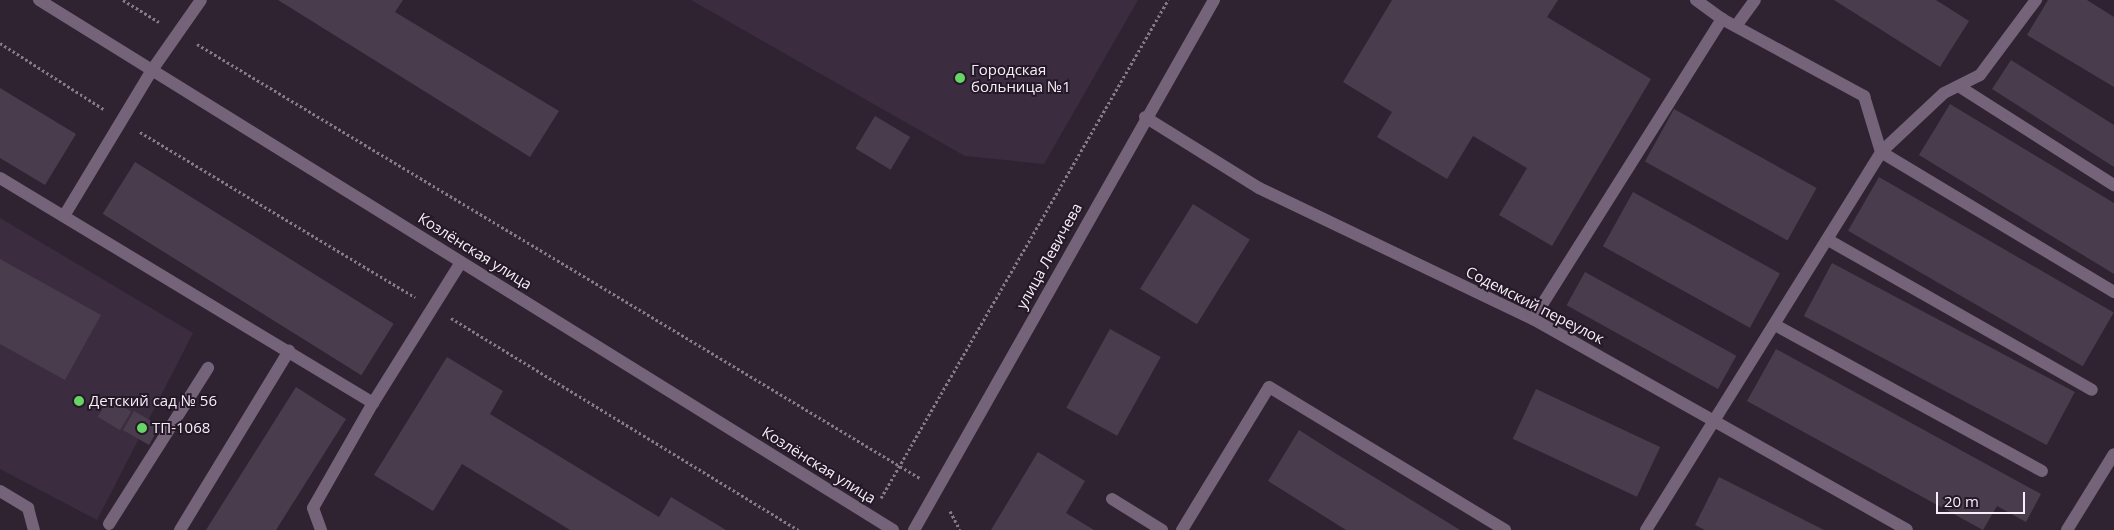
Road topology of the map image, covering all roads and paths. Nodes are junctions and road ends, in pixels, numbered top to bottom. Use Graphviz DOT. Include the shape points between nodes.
graph roads {
  1 [pos="39,0"];
  2 [pos="124,0"];
  3 [pos="201,0"];
  4 [pos="1168,0"];
  5 [pos="1214,0"];
  6 [pos="1696,0"];
  7 [pos="1755,0"];
  8 [pos="2036,0"];
  9 [pos="1722,19"];
  10 [pos="1736,26"];
  11 [pos="178,33"];
  12 [pos="0,43"];
  13 [pos="152,70"];
  14 [pos="1960,87"];
  15 [pos="1145,117"];
  16 [pos="122,121"];
  17 [pos="1881,152"];
  18 [pos="0,178"];
  19 [pos="2114,185"];
  20 [pos="64,216"];
  21 [pos="1830,241"];
  22 [pos="461,262"];
  23 [pos="2114,292"];
  24 [pos="432,307"];
  25 [pos="1533,319"];
  26 [pos="1777,326"];
  27 [pos="289,351"];
  28 [pos="208,368"];
  29 [pos="2092,390"];
  30 [pos="373,403"];
  31 [pos="1716,422"];
  32 [pos="2114,454"];
  33 [pos="900,466"];
  34 [pos="2042,471"];
  35 [pos="938,488"];
  36 [pos="0,491"];
  37 [pos="1112,498"];
  38 [pos="871,516"];
  39 [pos="111,528"];
  40 [pos="34,530"];
  41 [pos="180,530"];
  42 [pos="321,530"];
  43 [pos="798,530"];
  44 [pos="893,530"];
  45 [pos="914,530"];
  46 [pos="960,530"];
  47 [pos="1162,530"];
  48 [pos="1182,530"];
  49 [pos="1506,530"];
  50 [pos="1646,530"];
  51 [pos="1907,530"];
  52 [pos="2067,530"];
  1 -- 13 [label="street, Козлёнская улица"];
  2 -- 11 [label="path"];
  3 -- 11 [label="street"];
  4 -- 33 [label="path"];
  5 -- 15 [label="street, улица Левичева"];
  6 -- 9 [label="street"];
  7 -- 10 [label="street"];
  8 -- 14 [label="street" via="1980,75"];
  9 -- 10 [label="street"];
  9 -- 25 [label="street"];
  10 -- 17 [label="street" via="1864,96"];
  11 -- 13 [label="street"];
  11 -- 33 [label="path"];
  12 -- 16 [label="path"];
  13 -- 16 [label="street"];
  13 -- 22 [label="street, Козлёнская улица"];
  14 -- 17 [label="street" via="1944,94"];
  14 -- 19 [label="street"];
  15 -- 25 [label="street, Содемский переулок" via="1259,188"];
  15 -- 35 [label="street, улица Левичева"];
  16 -- 20 [label="street"];
  16 -- 24 [label="path"];
  17 -- 21 [label="street"];
  17 -- 23 [label="street"];
  18 -- 20 [label="street"];
  20 -- 27 [label="street"];
  21 -- 26 [label="street"];
  21 -- 29 [label="street"];
  22 -- 24 [label="street"];
  22 -- 38 [label="street, Козлёнская улица"];
  24 -- 30 [label="street"];
  24 -- 43 [label="path"];
  25 -- 31 [label="street, Содемский переулок"];
  26 -- 31 [label="street"];
  26 -- 34 [label="street"];
  27 -- 30 [label="street"];
  27 -- 41 [label="street"];
  28 -- 39 [label="street"];
  30 -- 42 [label="street" via="312,508"];
  31 -- 50 [label="street"];
  31 -- 51 [label="street, Содемский переулок"];
  32 -- 52 [label="street"];
  33 -- 35 [label="path"];
  33 -- 38 [label="path"];
  35 -- 45 [label="street, улица Левичева"];
  35 -- 46 [label="path"];
  36 -- 40 [label="street" via="28,508"];
  37 -- 47 [label="street"];
  38 -- 44 [label="street, Козлёнская улица"];
  48 -- 49 [label="street" via="1269,387"];
}
